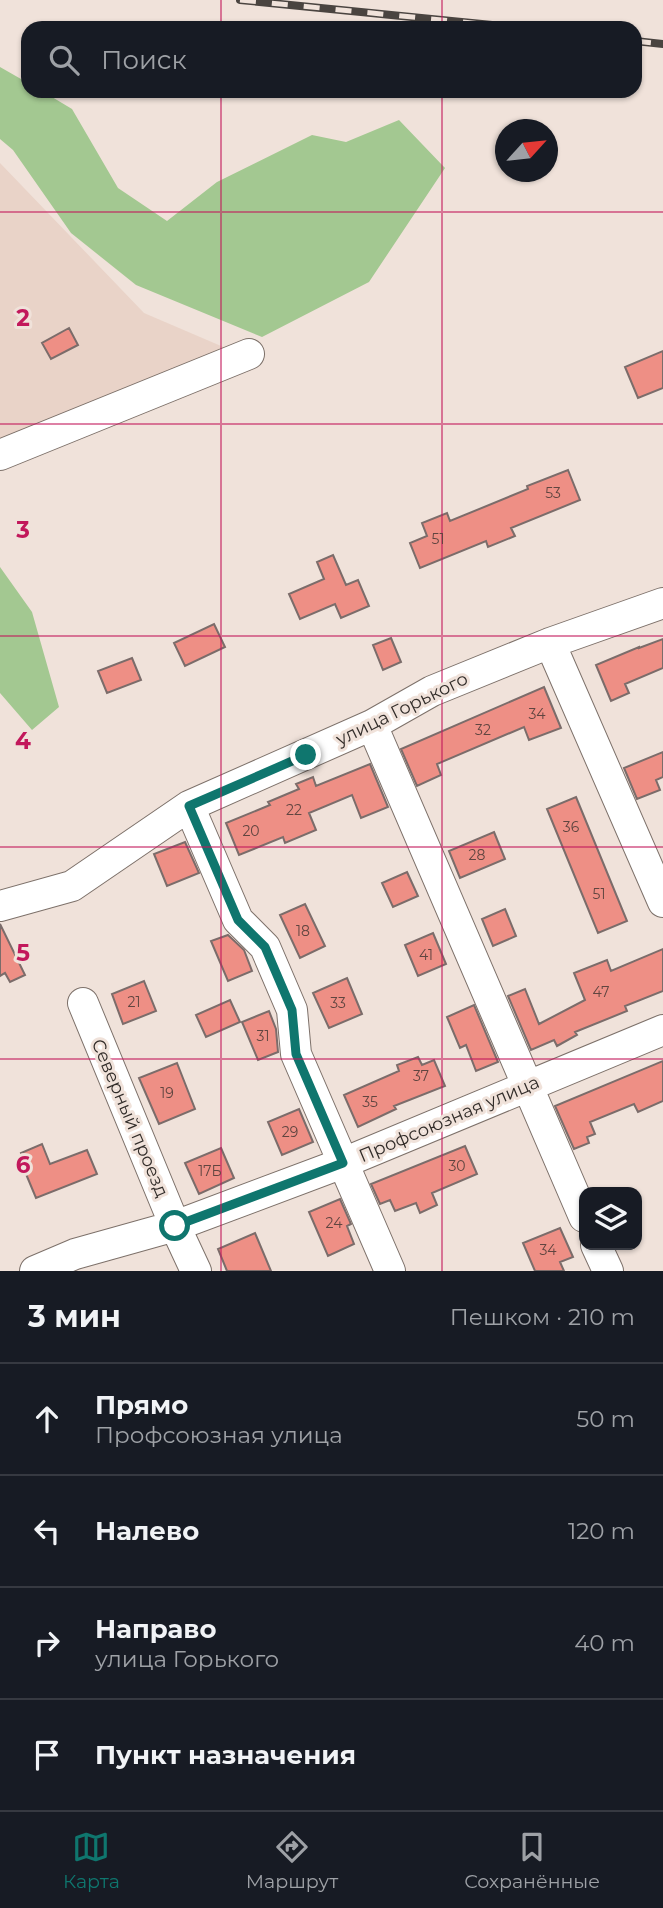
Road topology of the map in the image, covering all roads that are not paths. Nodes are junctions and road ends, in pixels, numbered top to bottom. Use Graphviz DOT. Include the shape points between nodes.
graph roads {
  1 [pos="249,354"];
  2 [pos="0,455"];
  3 [pos="663,603"];
  4 [pos="550,643"];
  5 [pos="372,725"];
  6 [pos="189,806"];
  7 [pos="663,902"];
  8 [pos="0,906"];
  9 [pos="83,1003"];
  10 [pos="663,1030"];
  11 [pos="528,1086"];
  12 [pos="343,1163"];
  13 [pos="579,1205"];
  14 [pos="175,1226"];
  15 [pos="598,1250"];
  16 [pos="35,1271"];
  17 [pos="196,1271"];
  18 [pos="390,1271"];
  19 [pos="608,1271"];
  1 -- 2 [label="street"];
  3 -- 4 [label="street, улица Горького"];
  4 -- 5 [label="street, улица Горького" via="432,691"];
  4 -- 7 [label="street"];
  5 -- 6 [label="street, улица Горького"];
  5 -- 11 [label="street"];
  6 -- 8 [label="street, улица Горького" via="72,886"];
  6 -- 12 [label="street" via="238,920 265,947 292,1010 296,1054"];
  9 -- 14 [label="street, Северный проезд"];
  10 -- 11 [label="street, Профсоюзная улица"];
  11 -- 12 [label="street, Профсоюзная улица"];
  11 -- 13 [label="street"];
  12 -- 14 [label="street, Профсоюзная улица"];
  12 -- 18 [label="street"];
  14 -- 16 [label="street, Профсоюзная улица" via="75,1254"];
  14 -- 17 [label="street, Северный проезд"];
  15 -- 19 [label="street"];
}
